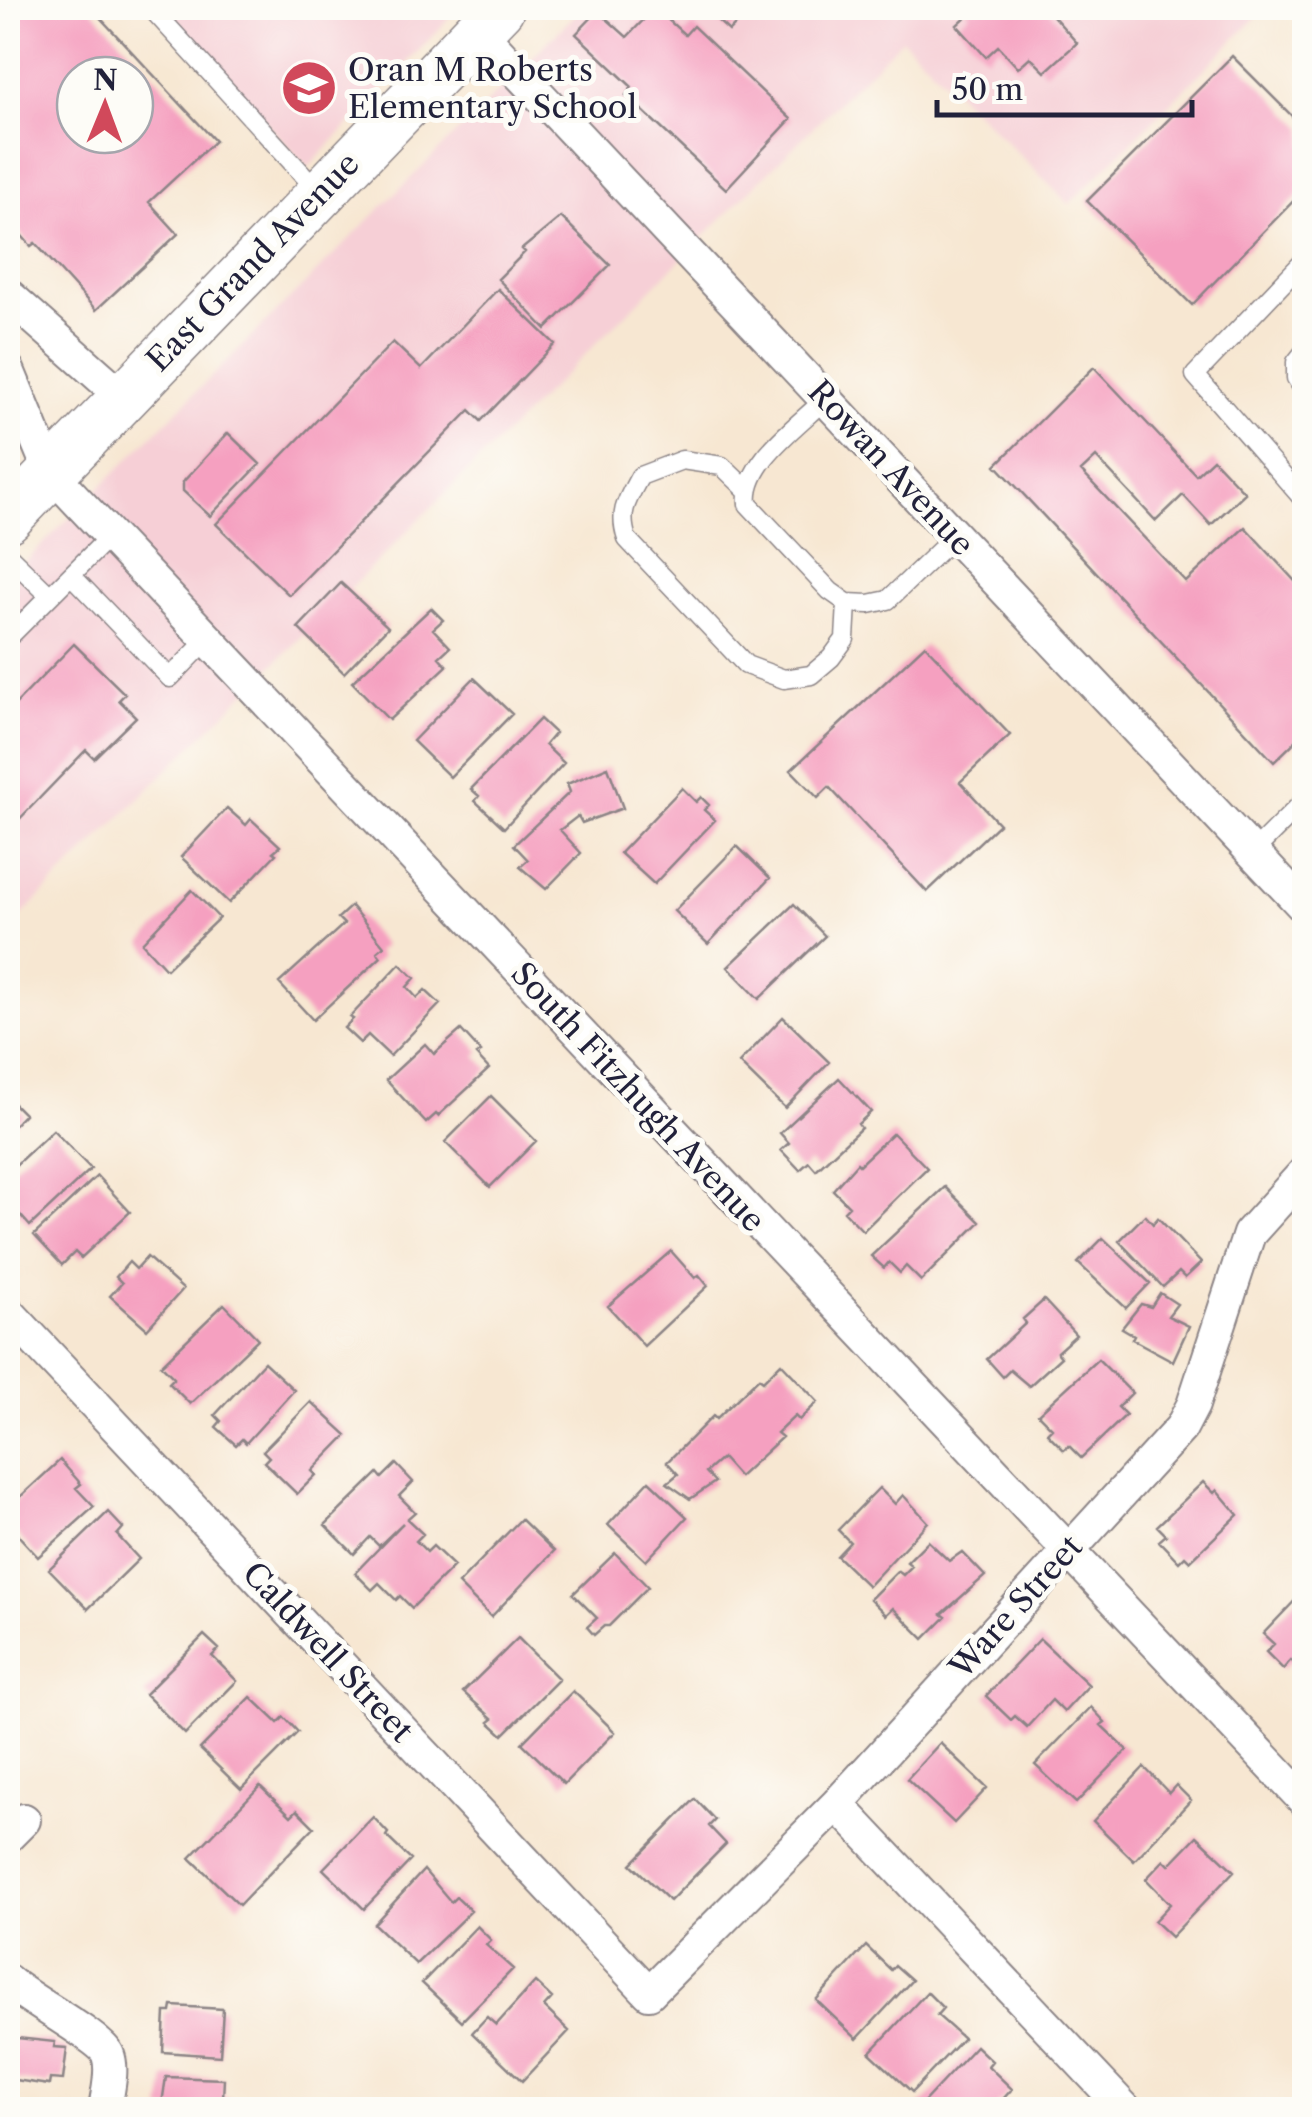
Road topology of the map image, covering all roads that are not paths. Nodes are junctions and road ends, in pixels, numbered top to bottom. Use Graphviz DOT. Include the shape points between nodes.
graph roads {
  1 [pos="151,8"];
  2 [pos="489,19"];
  3 [pos="320,193"];
  4 [pos="1304,261"];
  5 [pos="8,295"];
  6 [pos="1304,352"];
  7 [pos="8,370"];
  8 [pos="1304,390"];
  9 [pos="123,397"];
  10 [pos="826,398"];
  11 [pos="50,472"];
  12 [pos="746,489"];
  13 [pos="1304,500"];
  14 [pos="8,518"];
  15 [pos="110,536"];
  16 [pos="955,536"];
  17 [pos="8,554"];
  18 [pos="72,575"];
  19 [pos="50,596"];
  20 [pos="847,603"];
  21 [pos="8,638"];
  22 [pos="207,640"];
  23 [pos="1304,801"];
  24 [pos="1253,852"];
  25 [pos="1304,907"];
  26 [pos="1304,1172"];
  27 [pos="8,1312"];
  28 [pos="1067,1551"];
  29 [pos="1304,1800"];
  30 [pos="837,1804"];
  31 [pos="8,1981"];
  32 [pos="648,1992"];
  33 [pos="105,2110"];
  34 [pos="1126,2110"];
  1 -- 3 [label="lane"];
  2 -- 3 [label="main road, East Grand Avenue"];
  2 -- 10 [label="street, Rowan Avenue"];
  3 -- 9 [label="main road, East Grand Avenue"];
  4 -- 13 [label="lane" via="1195,375"];
  5 -- 9 [label="street"];
  6 -- 8 [label="lane" via="1296,362"];
  7 -- 11 [label="street, South Fitzhugh Avenue"];
  9 -- 11 [label="main road, East Grand Avenue"];
  10 -- 12 [label="lane" via="755,468"];
  10 -- 16 [label="street, Rowan Avenue"];
  11 -- 14 [label="main road, East Grand Avenue"];
  11 -- 15 [label="street, South Fitzhugh Avenue"];
  12 -- 20 [label="lane" via="748,504"];
  12 -- 20 [label="lane" via="722,466 682,460 640,476 621,521 627,539 746,665 784,678 811,675 832,658 844,639"];
  15 -- 18 [label="lane"];
  15 -- 22 [label="street, South Fitzhugh Avenue"];
  16 -- 20 [label="lane" via="888,600"];
  16 -- 24 [label="street, Rowan Avenue"];
  17 -- 19 [label="lane"];
  18 -- 19 [label="lane"];
  18 -- 22 [label="lane" via="170,678"];
  19 -- 21 [label="lane"];
  22 -- 28 [label="street, South Fitzhugh Avenue"];
  23 -- 24 [label="lane"];
  24 -- 25 [label="street, Rowan Avenue"];
  26 -- 28 [label="street, Ware Street" via="1248,1234 1181,1428"];
  27 -- 32 [label="street, Caldwell Street"];
  28 -- 29 [label="street, South Fitzhugh Avenue"];
  28 -- 30 [label="street, Ware Street"];
  30 -- 32 [label="street, Ware Street"];
  30 -- 34 [label="street"];
  31 -- 33 [label="street" via="96,2039 108,2054"];
}
